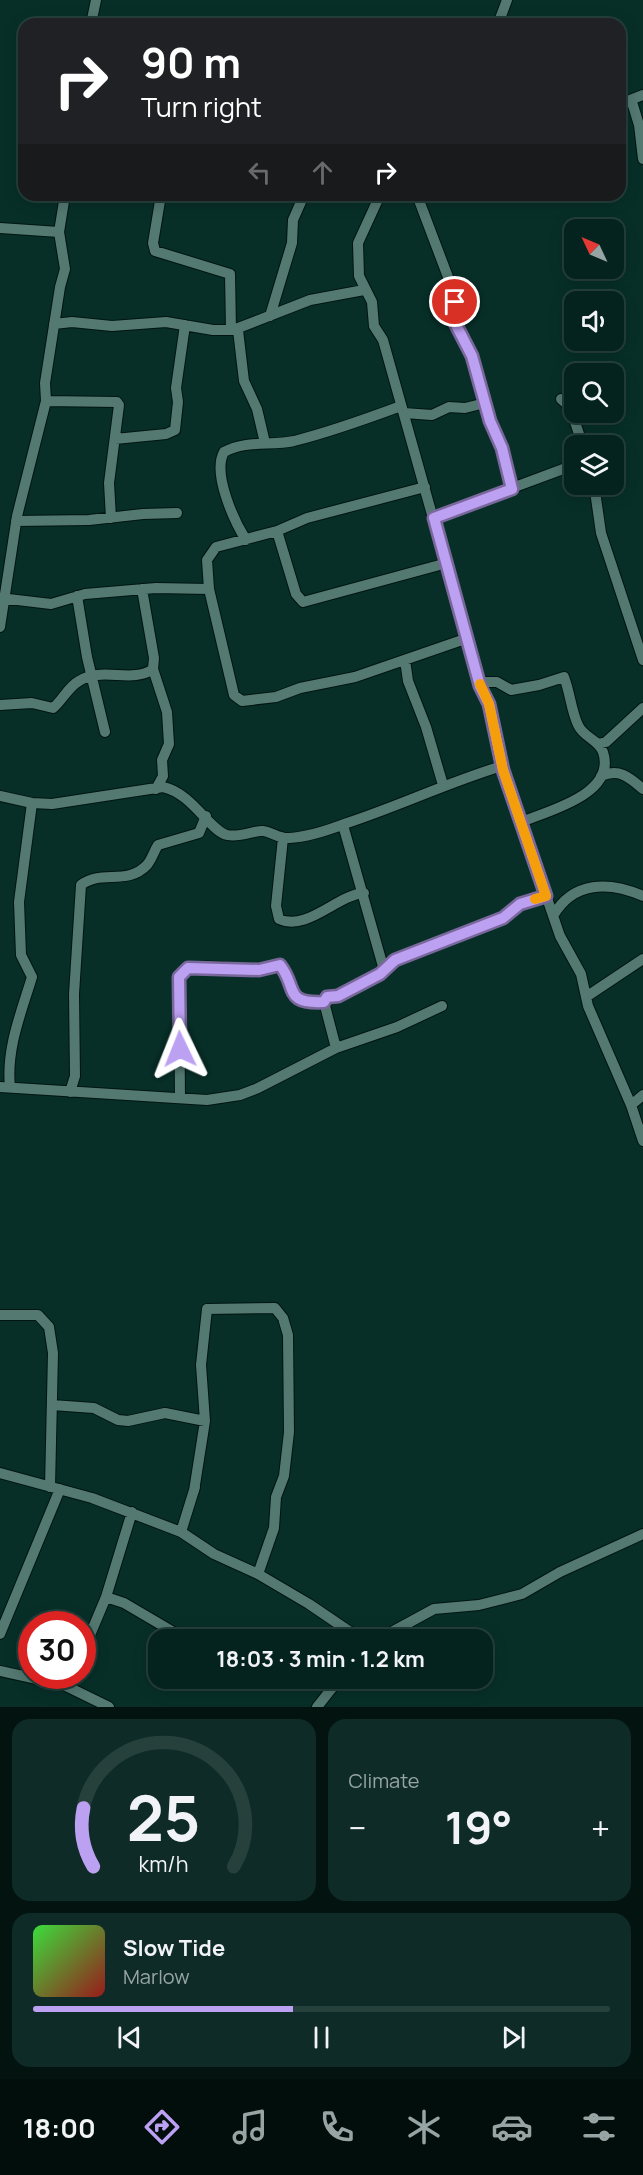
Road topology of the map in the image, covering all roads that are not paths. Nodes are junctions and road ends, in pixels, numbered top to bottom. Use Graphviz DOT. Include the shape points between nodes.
graph roads {
  1 [pos="96,0"];
  2 [pos="507,0"];
  3 [pos="92,18"];
  4 [pos="500,18"];
  5 [pos="643,95"];
  6 [pos="632,102"];
  7 [pos="626,103"];
  8 [pos="643,159"];
  9 [pos="64,201"];
  10 [pos="160,201"];
  11 [pos="301,201"];
  12 [pos="377,201"];
  13 [pos="419,201"];
  14 [pos="0,228"];
  15 [pos="59,231"];
  16 [pos="364,290"];
  17 [pos="270,316"];
  18 [pos="54,324"];
  19 [pos="185,325"];
  20 [pos="235,330"];
  21 [pos="561,399"];
  22 [pos="46,401"];
  23 [pos="485,403"];
  24 [pos="403,409"];
  25 [pos="579,435"];
  26 [pos="115,439"];
  27 [pos="265,442"];
  28 [pos="564,469"];
  29 [pos="424,487"];
  30 [pos="512,489"];
  31 [pos="596,495"];
  32 [pos="177,513"];
  33 [pos="111,518"];
  34 [pos="434,518"];
  35 [pos="16,521"];
  36 [pos="277,531"];
  37 [pos="246,540"];
  38 [pos="447,563"];
  39 [pos="142,589"];
  40 [pos="209,589"];
  41 [pos="77,596"];
  42 [pos="3,598"];
  43 [pos="0,627"];
  44 [pos="468,638"];
  45 [pos="405,660"];
  46 [pos="643,660"];
  47 [pos="153,669"];
  48 [pos="93,675"];
  49 [pos="479,682"];
  50 [pos="0,705"];
  51 [pos="643,708"];
  52 [pos="105,732"];
  53 [pos="598,744"];
  54 [pos="502,766"];
  55 [pos="601,776"];
  56 [pos="443,785"];
  57 [pos="156,789"];
  58 [pos="643,789"];
  59 [pos="0,795"];
  60 [pos="32,804"];
  61 [pos="206,816"];
  62 [pos="521,822"];
  63 [pos="344,825"];
  64 [pos="283,838"];
  65 [pos="364,893"];
  66 [pos="546,896"];
  67 [pos="643,896"];
  68 [pos="553,916"];
  69 [pos="643,959"];
  70 [pos="384,970"];
  71 [pos="586,997"];
  72 [pos="324,1002"];
  73 [pos="442,1006"];
  74 [pos="336,1048"];
  75 [pos="5,1087"];
  76 [pos="70,1092"];
  77 [pos="643,1095"];
  78 [pos="180,1098"];
  79 [pos="631,1105"];
  80 [pos="643,1141"];
  81 [pos="0,1315"];
  82 [pos="52,1405"];
  83 [pos="205,1421"];
  84 [pos="0,1473"];
  85 [pos="55,1488"];
  86 [pos="132,1512"];
  87 [pos="181,1532"];
  88 [pos="643,1534"];
  89 [pos="258,1574"];
  90 [pos="106,1597"];
  91 [pos="96,1621"];
  92 [pos="168,1629"];
  93 [pos="346,1629"];
  94 [pos="397,1629"];
  95 [pos="0,1634"];
  96 [pos="0,1671"];
  97 [pos="18,1673"];
  98 [pos="81,1689"];
  99 [pos="331,1689"];
  100 [pos="109,1707"];
  101 [pos="317,1707"];
  1 -- 3 [label="street"];
  2 -- 4 [label="street"];
  5 -- 6 [label="street"];
  6 -- 7 [label="street"];
  6 -- 8 [label="street"];
  9 -- 15 [label="street"];
  10 -- 20 [label="street" via="154,249 158,254 230,274"];
  11 -- 17 [label="street" via="292,220 291,243"];
  12 -- 16 [label="street" via="358,243 359,276"];
  13 -- 23 [label="street" via="448,277 455,302 453,319 472,356"];
  14 -- 15 [label="street"];
  15 -- 18 [label="street" via="66,264"];
  16 -- 17 [label="street" via="310,300"];
  16 -- 24 [label="street" via="372,302 372,321 384,340"];
  17 -- 20 [label="street"];
  18 -- 19 [label="street"];
  18 -- 22 [label="street"];
  19 -- 20 [label="street"];
  19 -- 26 [label="street" via="175,430"];
  20 -- 27 [label="street" via="244,381 257,409"];
  21 -- 25 [label="street" via="570,407"];
  22 -- 26 [label="street" via="117,402 120,413"];
  22 -- 35 [label="street"];
  23 -- 24 [label="street" via="449,407 432,415"];
  23 -- 30 [label="street"];
  24 -- 27 [label="street" via="292,441"];
  24 -- 29 [label="street"];
  26 -- 33 [label="street" via="109,483"];
  27 -- 37 [label="street" via="229,449 220,460 233,521"];
  28 -- 30 [label="street"];
  29 -- 34 [label="street"];
  29 -- 36 [label="street" via="307,518"];
  30 -- 34 [label="street"];
  31 -- 46 [label="street" via="602,533"];
  32 -- 33 [label="street"];
  33 -- 35 [label="street"];
  34 -- 38 [label="street"];
  35 -- 42 [label="street"];
  36 -- 37 [label="street"];
  36 -- 38 [label="street" via="303,602"];
  37 -- 40 [label="street" via="216,547 209,553"];
  38 -- 44 [label="street"];
  39 -- 40 [label="street"];
  39 -- 41 [label="street"];
  39 -- 47 [label="street"];
  40 -- 45 [label="street" via="234,695 242,701 276,697"];
  41 -- 42 [label="street" via="51,604"];
  41 -- 48 [label="street"];
  42 -- 43 [label="street"];
  44 -- 45 [label="street"];
  44 -- 49 [label="street"];
  45 -- 56 [label="street" via="408,681"];
  47 -- 48 [label="street" via="138,675"];
  47 -- 57 [label="street" via="167,712 169,744 162,760 164,776"];
  48 -- 50 [label="street" via="78,681 53,708 32,703"];
  48 -- 52 [label="street"];
  49 -- 53 [label="street" via="497,682 511,690 564,677 579,727"];
  49 -- 54 [label="street" via="489,704"];
  51 -- 53 [label="street" via="606,742"];
  53 -- 55 [label="street" via="604,754"];
  54 -- 56 [label="street"];
  54 -- 62 [label="street"];
  55 -- 58 [label="street" via="620,772"];
  55 -- 62 [label="street" via="588,794"];
  56 -- 63 [label="street"];
  57 -- 60 [label="street"];
  57 -- 61 [label="street" via="174,789"];
  59 -- 60 [label="street"];
  60 -- 75 [label="street" via="19,902 21,955 32,977 12,1043"];
  61 -- 64 [label="street" via="228,835 248,836 262,831"];
  61 -- 76 [label="street" via="199,833 158,845 139,872 128,878 105,877 81,885 74,994 75,1076"];
  62 -- 66 [label="street"];
  63 -- 64 [label="street"];
  63 -- 65 [label="street"];
  64 -- 65 [label="street" via="276,906 279,919 293,922 307,918 340,899"];
  65 -- 70 [label="street"];
  66 -- 68 [label="street"];
  66 -- 70 [label="street" via="520,904 503,918 395,960"];
  67 -- 68 [label="street" via="599,885 566,898"];
  68 -- 71 [label="street" via="581,974"];
  69 -- 71 [label="street"];
  70 -- 72 [label="street"];
  71 -- 79 [label="street"];
  72 -- 74 [label="street"];
  72 -- 78 [label="street" via="309,1003 290,992 280,965 259,970 214,967 183,971 179,977"];
  73 -- 74 [label="street"];
  74 -- 78 [label="street" via="240,1095 207,1100"];
  75 -- 76 [label="street"];
  76 -- 78 [label="street"];
  77 -- 79 [label="street"];
  79 -- 80 [label="street"];
  81 -- 82 [label="street" via="38,1315 49,1327"];
  82 -- 83 [label="street" via="94,1408 118,1420 165,1413"];
  82 -- 85 [label="street"];
  83 -- 87 [label="street" via="194,1491"];
  83 -- 89 [label="street" via="201,1365 207,1309 275,1308 288,1335 289,1432 274,1528"];
  84 -- 85 [label="street"];
  85 -- 86 [label="street"];
  85 -- 95 [label="street"];
  86 -- 87 [label="street"];
  86 -- 90 [label="street"];
  87 -- 89 [label="street" via="214,1554"];
  88 -- 94 [label="street" via="522,1593 479,1605 434,1609"];
  89 -- 93 [label="street"];
  90 -- 91 [label="street"];
  90 -- 92 [label="street"];
  96 -- 97 [label="street"];
  98 -- 100 [label="street"];
  99 -- 101 [label="street"];
}
